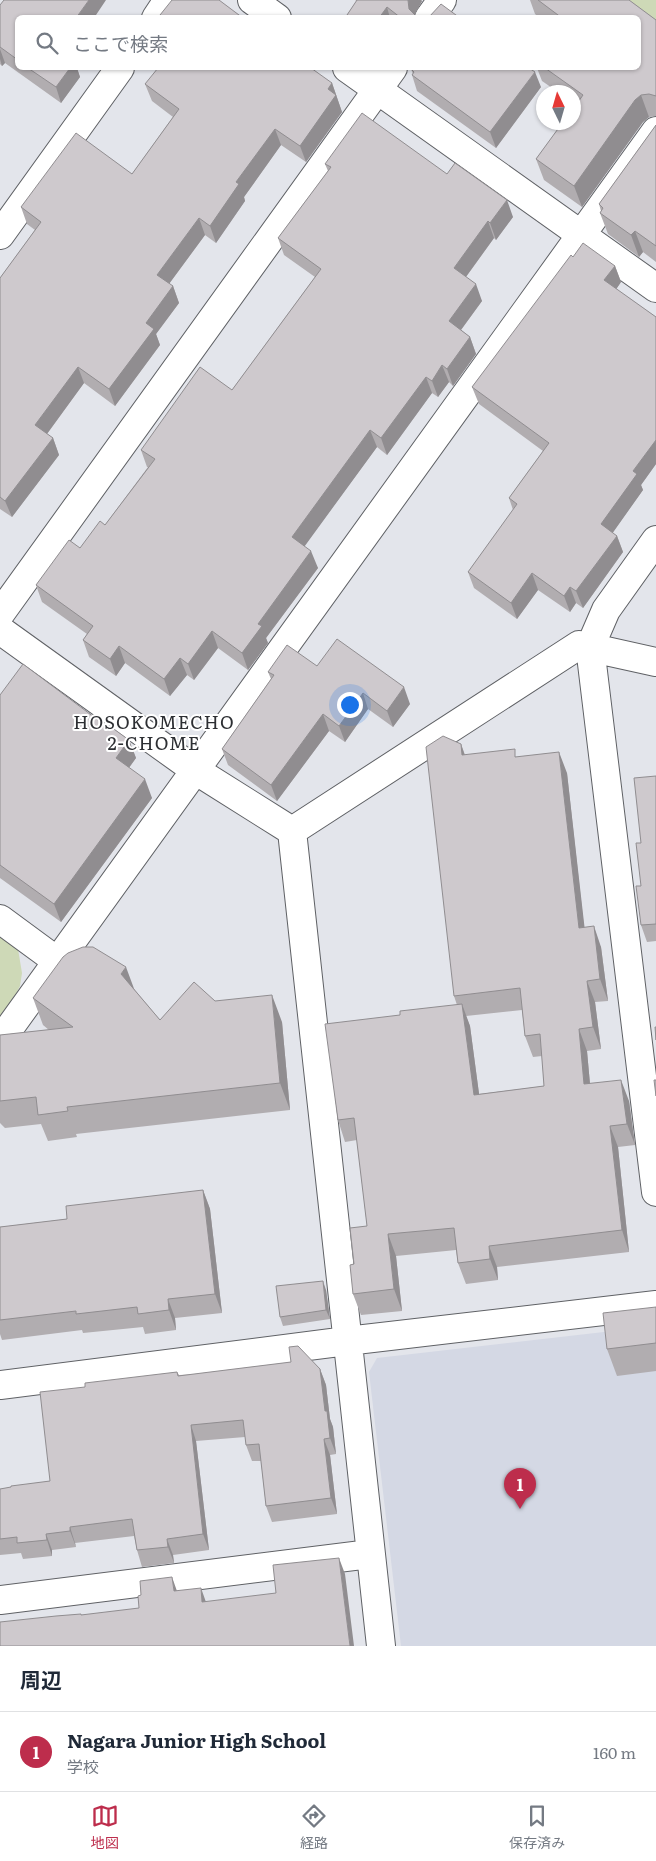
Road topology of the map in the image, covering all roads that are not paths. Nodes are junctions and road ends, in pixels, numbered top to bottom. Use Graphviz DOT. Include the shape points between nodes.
graph roads {
  1 [pos="168,0"];
  2 [pos="252,0"];
  3 [pos="442,0"];
  4 [pos="158,15"];
  5 [pos="273,15"];
  6 [pos="431,15"];
  7 [pos="119,70"];
  8 [pos="350,70"];
  9 [pos="391,70"];
  10 [pos="377,89"];
  11 [pos="656,131"];
  12 [pos="0,235"];
  13 [pos="581,235"];
  14 [pos="656,288"];
  15 [pos="656,540"];
  16 [pos="0,614"];
  17 [pos="0,630"];
  18 [pos="590,647"];
  19 [pos="656,662"];
  20 [pos="195,770"];
  21 [pos="292,831"];
  22 [pos="0,919"];
  23 [pos="58,961"];
  24 [pos="646,1019"];
  25 [pos="0,1041"];
  26 [pos="656,1192"];
  27 [pos="656,1306"];
  28 [pos="347,1341"];
  29 [pos="0,1385"];
  30 [pos="370,1554"];
  31 [pos="0,1600"];
  32 [pos="381,1646"];
  1 -- 4 [label="street"];
  2 -- 5 [label="street"];
  3 -- 6 [label="street"];
  7 -- 12 [label="street"];
  8 -- 10 [label="street"];
  9 -- 10 [label="street"];
  10 -- 13 [label="street"];
  10 -- 16 [label="street"];
  11 -- 13 [label="street"];
  13 -- 14 [label="street"];
  13 -- 20 [label="street"];
  15 -- 18 [label="street" via="606,610"];
  17 -- 20 [label="street"];
  18 -- 19 [label="street"];
  18 -- 21 [label="street" via="579,645"];
  18 -- 24 [label="street"];
  20 -- 21 [label="street"];
  20 -- 23 [label="street"];
  21 -- 28 [label="street"];
  22 -- 23 [label="street"];
  23 -- 25 [label="street"];
  24 -- 26 [label="street"];
  27 -- 28 [label="street"];
  28 -- 29 [label="street"];
  28 -- 30 [label="street"];
  30 -- 31 [label="street"];
  30 -- 32 [label="street"];
}
